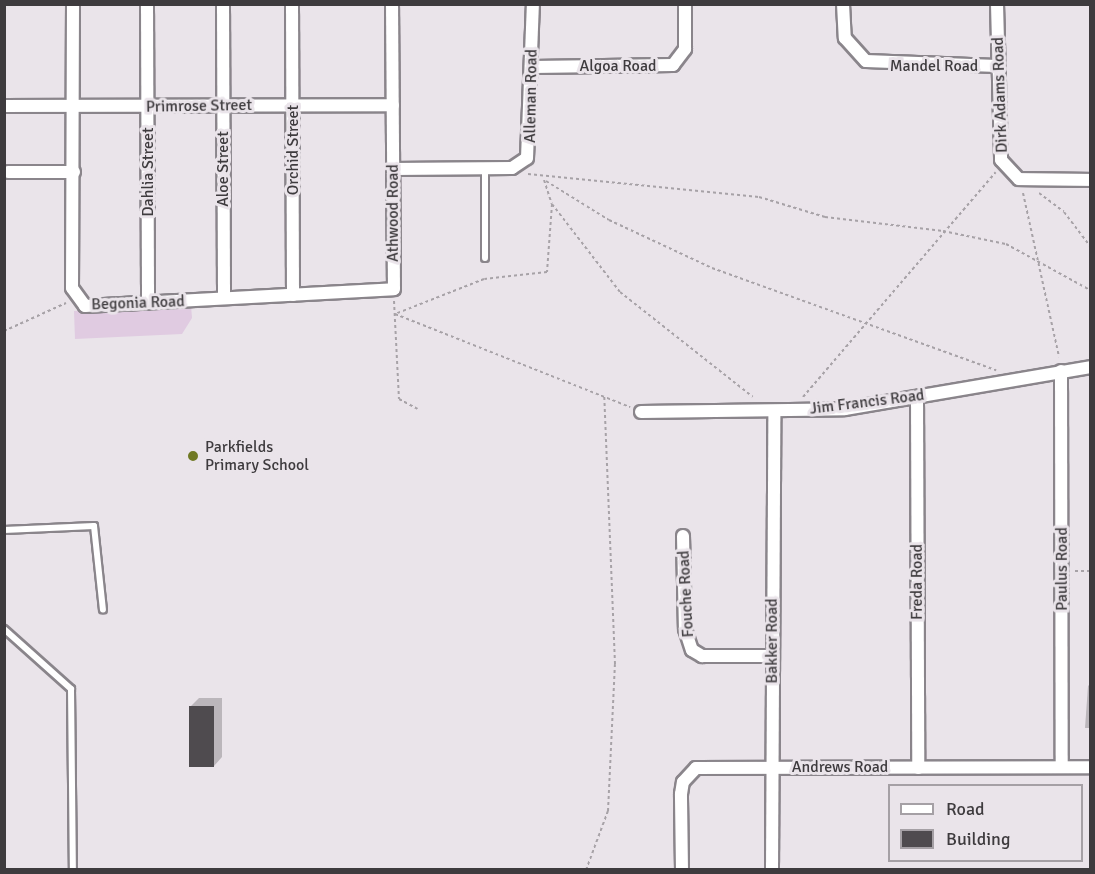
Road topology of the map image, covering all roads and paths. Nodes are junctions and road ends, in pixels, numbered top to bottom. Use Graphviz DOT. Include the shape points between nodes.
graph roads {
  1 [pos="73,4"];
  2 [pos="147,4"];
  3 [pos="223,4"];
  4 [pos="292,4"];
  5 [pos="392,4"];
  6 [pos="533,4"];
  7 [pos="685,4"];
  8 [pos="843,4"];
  9 [pos="998,4"];
  10 [pos="997,66"];
  11 [pos="533,67"];
  12 [pos="292,105"];
  13 [pos="393,105"];
  14 [pos="4,106"];
  15 [pos="223,106"];
  16 [pos="74,107"];
  17 [pos="148,107"];
  18 [pos="485,168"];
  19 [pos="512,168"];
  20 [pos="393,169"];
  21 [pos="74,171"];
  22 [pos="1007,171"];
  23 [pos="8,172"];
  24 [pos="1019,179"];
  25 [pos="544,180"];
  26 [pos="1090,180"];
  27 [pos="1037,192"];
  28 [pos="552,204"];
  29 [pos="943,231"];
  30 [pos="1090,246"];
  31 [pos="485,258"];
  32 [pos="1040,265"];
  33 [pos="394,289"];
  34 [pos="1090,290"];
  35 [pos="293,295"];
  36 [pos="224,298"];
  37 [pos="78,301"];
  38 [pos="148,303"];
  39 [pos="395,314"];
  40 [pos="867,324"];
  41 [pos="4,331"];
  42 [pos="1090,367"];
  43 [pos="1061,371"];
  44 [pos="1015,378"];
  45 [pos="604,395"];
  46 [pos="917,397"];
  47 [pos="755,398"];
  48 [pos="418,409"];
  49 [pos="798,411"];
  50 [pos="641,412"];
  51 [pos="774,413"];
  52 [pos="4,530"];
  53 [pos="683,536"];
  54 [pos="1090,571"];
  55 [pos="1062,572"];
  56 [pos="104,610"];
  57 [pos="4,630"];
  58 [pos="771,656"];
  59 [pos="772,767"];
  60 [pos="1062,767"];
  61 [pos="1090,767"];
  62 [pos="918,768"];
  63 [pos="73,870"];
  64 [pos="586,870"];
  65 [pos="682,870"];
  66 [pos="772,870"];
  1 -- 16 [label="street, Begonia Road"];
  2 -- 17 [label="street, Dahlia Street"];
  3 -- 15 [label="street, Aloe Street"];
  4 -- 12 [label="street, Orchid Street"];
  5 -- 13 [label="street, Athwood Road"];
  6 -- 11 [label="street, Alleman Road"];
  7 -- 11 [label="street, Algoa Road" via="685,49 673,65"];
  8 -- 10 [label="street, Mandel Road" via="845,38 866,61"];
  9 -- 10 [label="street, Dirk Adams Road"];
  10 -- 22 [label="street, Dirk Adams Road" via="999,150"];
  11 -- 19 [label="street, Alleman Road" via="532,147 527,158"];
  12 -- 13 [label="street, Primrose Street"];
  12 -- 15 [label="street, Primrose Street"];
  12 -- 35 [label="street, Orchid Street"];
  13 -- 20 [label="street, Athwood Road"];
  14 -- 16 [label="street, Primrose Street"];
  15 -- 17 [label="street, Primrose Street"];
  15 -- 36 [label="street, Aloe Street"];
  16 -- 17 [label="street, Primrose Street"];
  16 -- 21 [label="street, Begonia Road"];
  17 -- 38 [label="street, Dahlia Street"];
  18 -- 19 [label="street"];
  18 -- 20 [label="street"];
  18 -- 31 [label="lane"];
  19 -- 25 [label="path"];
  20 -- 33 [label="street, Athwood Road"];
  21 -- 23 [label="street"];
  21 -- 37 [label="street, Begonia Road" via="72,288"];
  22 -- 24 [label="street, Dirk Adams Road"];
  22 -- 29 [label="path" via="996,172"];
  24 -- 26 [label="street"];
  24 -- 32 [label="path"];
  25 -- 28 [label="path"];
  25 -- 29 [label="path" via="759,197 825,217"];
  25 -- 40 [label="path" via="609,220 712,268"];
  27 -- 30 [label="path" via="1064,212"];
  28 -- 39 [label="path" via="547,272 484,279"];
  28 -- 47 [label="path" via="620,292"];
  29 -- 32 [label="path" via="1006,244"];
  29 -- 40 [label="path"];
  32 -- 34 [label="path"];
  32 -- 43 [label="path"];
  33 -- 35 [label="street, Begonia Road"];
  33 -- 39 [label="path"];
  35 -- 36 [label="street, Begonia Road"];
  36 -- 38 [label="street, Begonia Road"];
  37 -- 38 [label="street, Begonia Road" via="86,306"];
  37 -- 41 [label="path"];
  39 -- 45 [label="path"];
  39 -- 48 [label="path" via="399,399"];
  40 -- 44 [label="path"];
  40 -- 49 [label="path" via="803,397"];
  42 -- 43 [label="street, Jim Francis Road"];
  43 -- 44 [label="street, Jim Francis Road"];
  43 -- 55 [label="street, Paulus Road"];
  44 -- 46 [label="street, Jim Francis Road"];
  45 -- 50 [label="path"];
  45 -- 64 [label="path" via="615,664 608,811"];
  46 -- 49 [label="street, Jim Francis Road"];
  46 -- 62 [label="street, Freda Road"];
  49 -- 51 [label="street, Jim Francis Road"];
  50 -- 51 [label="street, Jim Francis Road"];
  51 -- 58 [label="street, Bakker Road"];
  52 -- 56 [label="lane" via="97,528"];
  53 -- 58 [label="street, Fouche Road" via="685,630 692,650 702,656"];
  54 -- 55 [label="path"];
  55 -- 60 [label="street, Paulus Road"];
  57 -- 63 [label="lane" via="71,689"];
  58 -- 59 [label="street, Bakker Road"];
  59 -- 62 [label="street, Andrews Road"];
  59 -- 65 [label="street, Andrews Road" via="705,767 688,773 681,794"];
  59 -- 66 [label="street, Bakker Road"];
  60 -- 61 [label="street, Andrews Road"];
  60 -- 62 [label="street, Andrews Road"];
}
